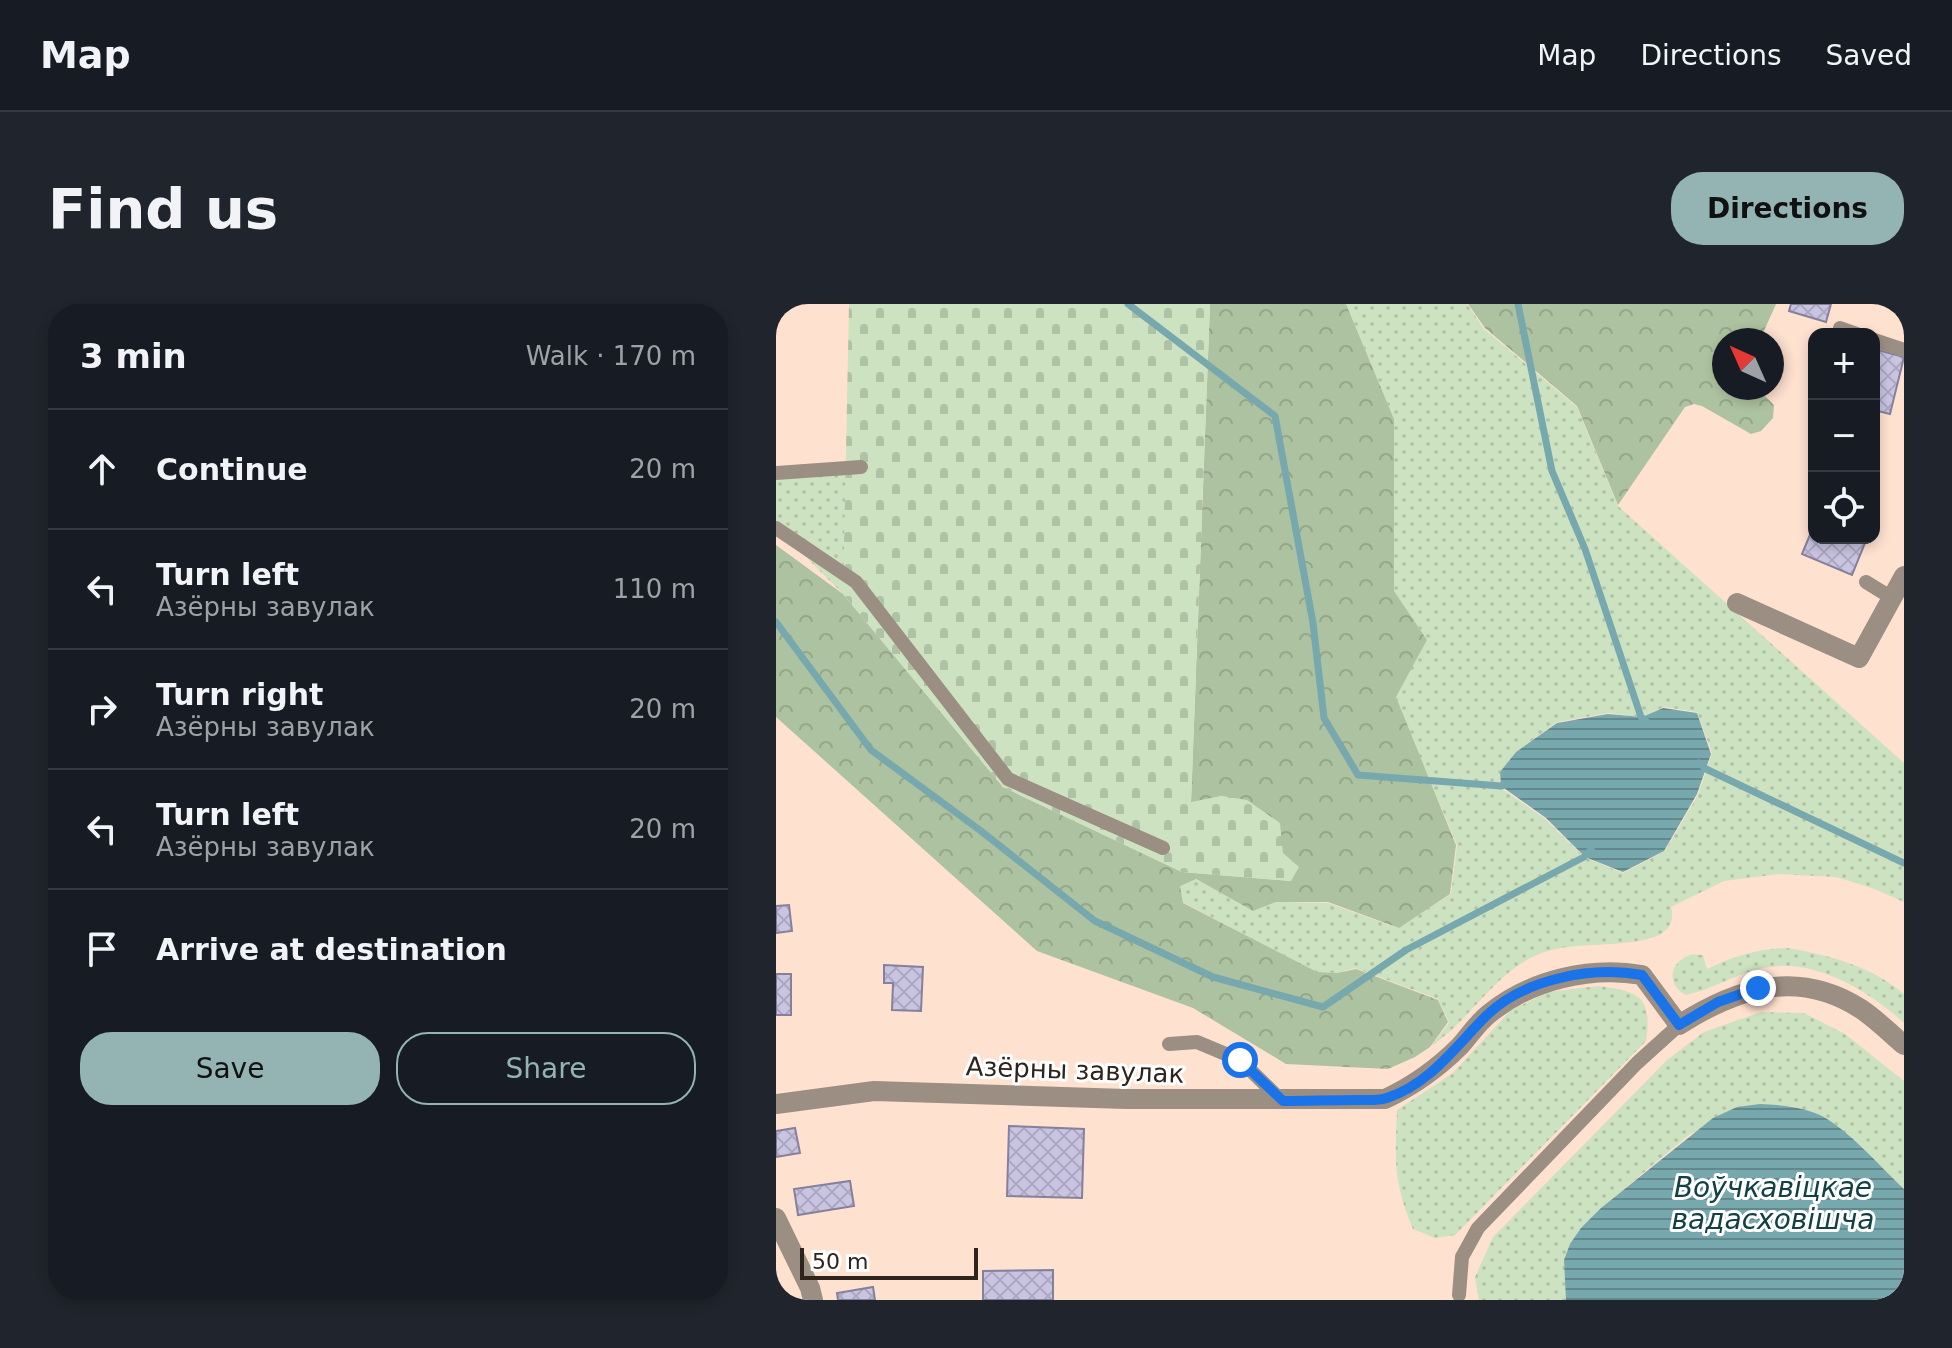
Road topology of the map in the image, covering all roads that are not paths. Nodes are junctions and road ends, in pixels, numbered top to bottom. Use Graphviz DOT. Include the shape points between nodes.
graph roads {
  1 [pos="1880,342"];
  2 [pos="1904,350"];
  3 [pos="861,467"];
  4 [pos="776,473"];
  5 [pos="776,528"];
  6 [pos="1904,576"];
  7 [pos="1866,582"];
  8 [pos="1892,598"];
  9 [pos="1737,603"];
  10 [pos="1163,848"];
  11 [pos="1679,1025"];
  12 [pos="1169,1044"];
  13 [pos="1904,1045"];
  14 [pos="1283,1101"];
  15 [pos="776,1104"];
  16 [pos="778,1230"];
  17 [pos="1459,1295"];
  18 [pos="813,1300"];
  1 -- 2 [label="lane"];
  3 -- 4 [label="lane"];
  5 -- 10 [label="lane" via="856,582 1008,779"];
  6 -- 8 [label="street"];
  7 -- 8 [label="lane"];
  8 -- 9 [label="street" via="1859,658"];
  11 -- 13 [label="street" via="1718,1002 1758,988 1798,987 1819,990 1860,1009"];
  11 -- 14 [label="street, Азёрны завулак" via="1642,975 1578,975 1515,996 1488,1014 1445,1061 1385,1099"];
  11 -- 17 [label="lane" via="1478,1228 1462,1257"];
  12 -- 14 [label="lane" via="1197,1042 1240,1060"];
  14 -- 15 [label="street, Азёрны завулак" via="874,1091"];
  16 -- 18 [label="street"];
}
